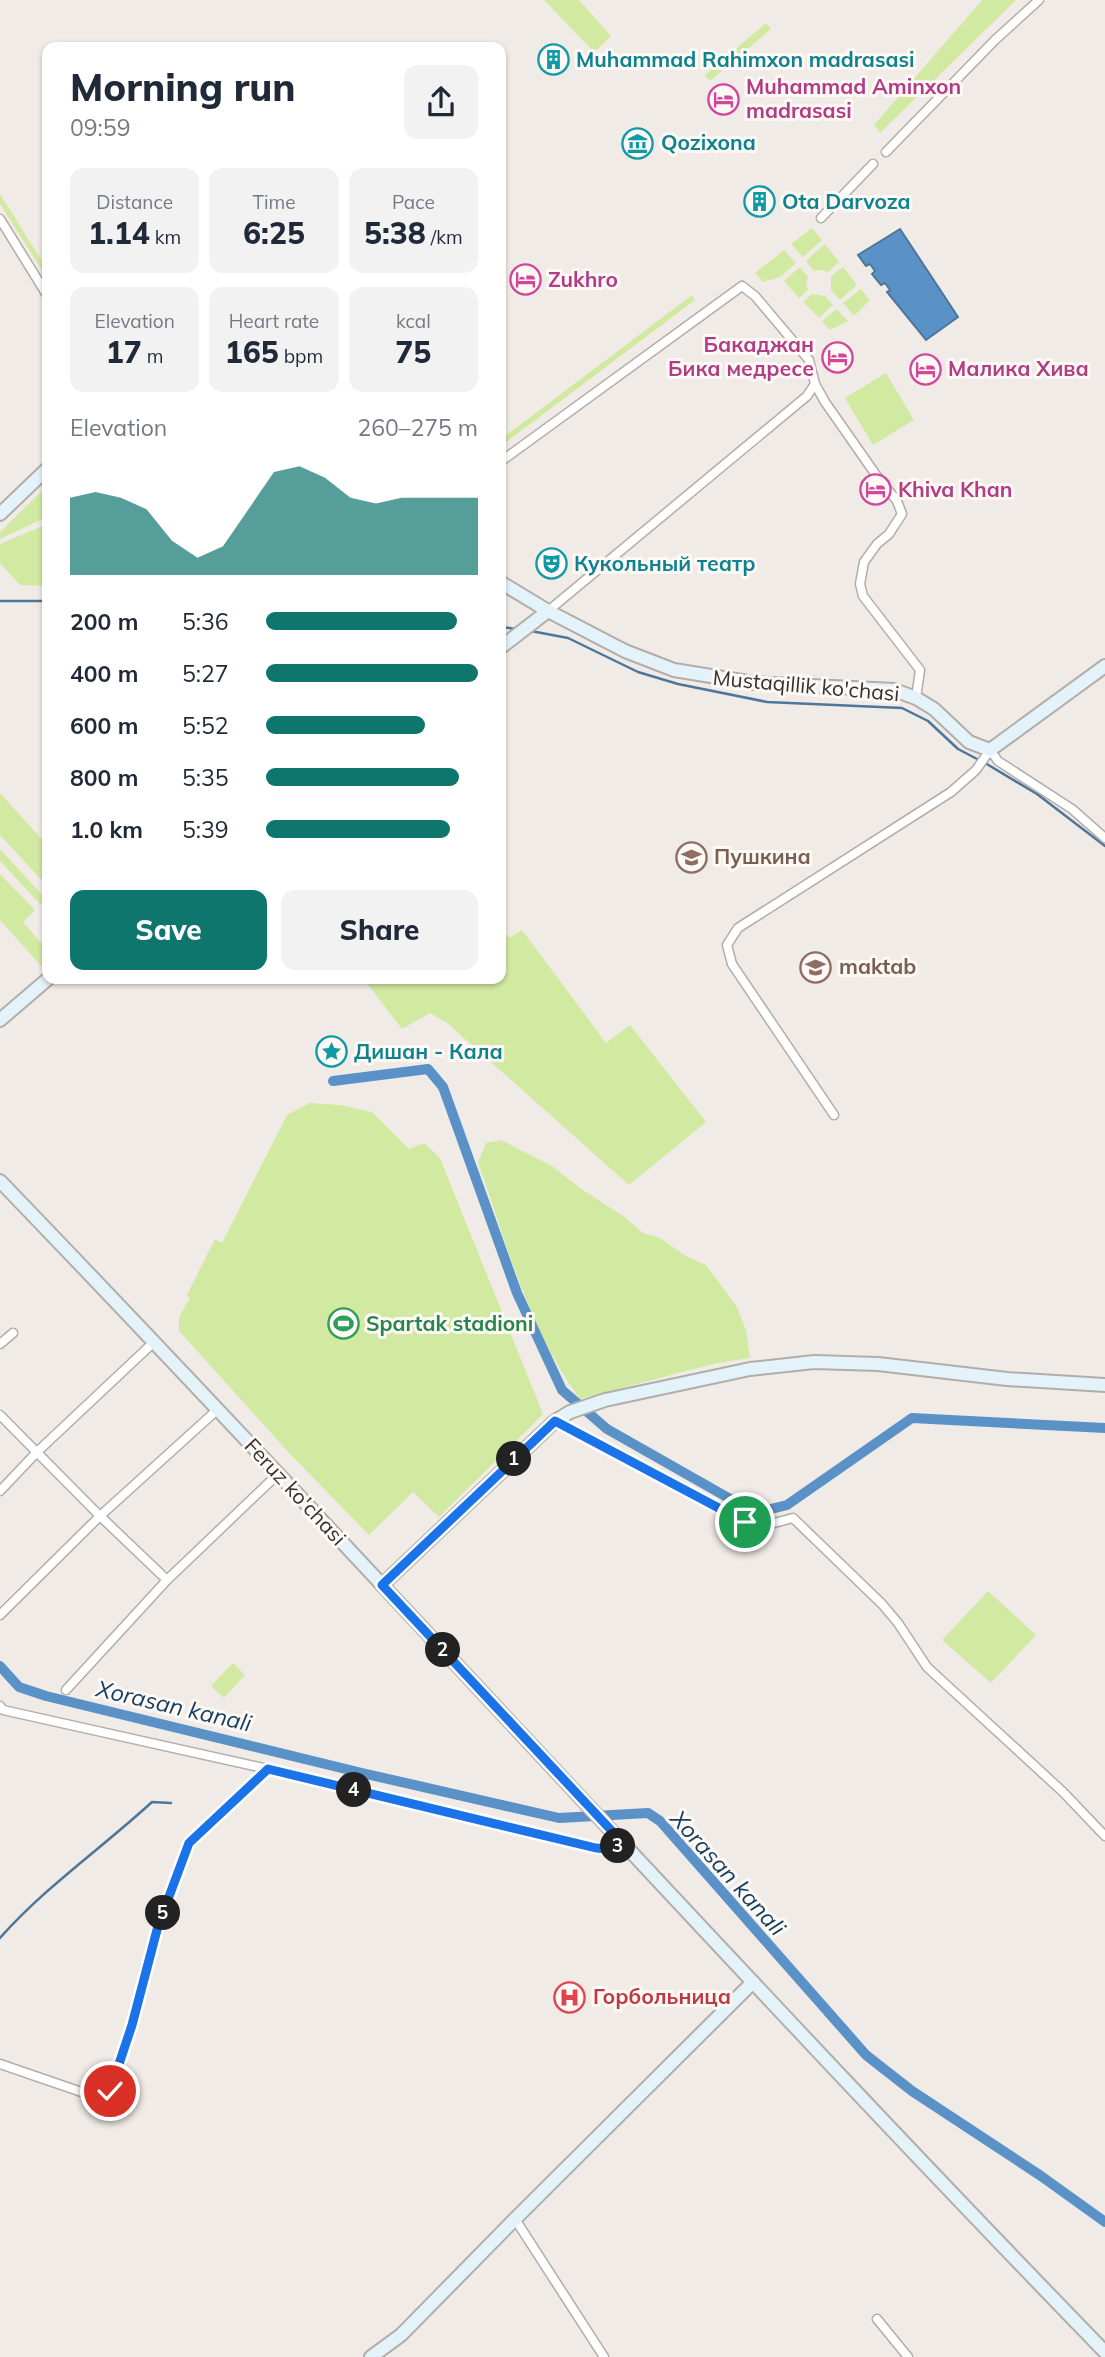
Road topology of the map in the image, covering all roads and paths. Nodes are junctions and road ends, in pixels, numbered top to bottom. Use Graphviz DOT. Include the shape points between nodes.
graph roads {
  1 [pos="1039,0"];
  2 [pos="886,152"];
  3 [pos="873,164"];
  4 [pos="821,218"];
  5 [pos="0,219"];
  6 [pos="42,287"];
  7 [pos="815,384"];
  8 [pos="506,458"];
  9 [pos="42,474"];
  10 [pos="0,514"];
  11 [pos="506,586"];
  12 [pos="548,611"];
  13 [pos="506,644"];
  14 [pos="1103,670"];
  15 [pos="916,698"];
  16 [pos="988,753"];
  17 [pos="1105,838"];
  18 [pos="43,984"];
  19 [pos="0,1020"];
  20 [pos="834,1115"];
  21 [pos="0,1181"];
  22 [pos="13,1333"];
  23 [pos="154,1342"];
  24 [pos="0,1344"];
  25 [pos="1105,1385"];
  26 [pos="217,1410"];
  27 [pos="0,1415"];
  28 [pos="555,1421"];
  29 [pos="37,1452"];
  30 [pos="278,1474"];
  31 [pos="0,1491"];
  32 [pos="100,1516"];
  33 [pos="167,1580"];
  34 [pos="382,1585"];
  35 [pos="0,1615"];
  36 [pos="66,1690"];
  37 [pos="0,1706"];
  38 [pos="268,1769"];
  39 [pos="1105,1836"];
  40 [pos="624,1844"];
  41 [pos="753,1982"];
  42 [pos="0,2064"];
  43 [pos="515,2219"];
  44 [pos="877,2319"];
  45 [pos="1105,2352"];
  46 [pos="372,2357"];
  47 [pos="604,2357"];
  48 [pos="908,2357"];
  1 -- 2 [label="street"];
  3 -- 4 [label="street"];
  5 -- 6 [label="street"];
  7 -- 8 [label="street" via="808,360 742,286"];
  7 -- 12 [label="street" via="807,396"];
  7 -- 15 [label="street" via="897,500 902,514 864,562 860,583 863,596 920,670"];
  9 -- 10 [label="main road"];
  11 -- 12 [label="main road, Mustaqillik ko'chasi"];
  12 -- 13 [label="main road"];
  12 -- 15 [label="main road, Mustaqillik ko'chasi" via="625,651 674,670 754,683 894,691"];
  14 -- 16 [label="main road"];
  15 -- 16 [label="main road, Mustaqillik ko'chasi"];
  16 -- 17 [label="street" via="1072,809"];
  16 -- 20 [label="street" via="951,792 738,928 727,945 732,964"];
  18 -- 19 [label="main road"];
  21 -- 23 [label="main road, Feruz ko'chasi"];
  22 -- 24 [label="street"];
  23 -- 26 [label="main road, Feruz ko'chasi"];
  23 -- 29 [label="street"];
  25 -- 28 [label="main road" via="814,1362 750,1369 603,1401"];
  26 -- 30 [label="main road, Feruz ko'chasi"];
  26 -- 32 [label="street"];
  27 -- 29 [label="street"];
  28 -- 34 [label="main road"];
  28 -- 39 [label="street" via="745,1522 770,1524 793,1518 881,1604 927,1667"];
  29 -- 31 [label="street"];
  29 -- 32 [label="street"];
  30 -- 33 [label="street"];
  30 -- 34 [label="main road, Feruz ko'chasi"];
  32 -- 33 [label="street"];
  32 -- 35 [label="street"];
  33 -- 36 [label="street"];
  34 -- 40 [label="main road, Feruz ko'chasi"];
  37 -- 38 [label="street"];
  38 -- 40 [label="street" via="596,1848"];
  38 -- 42 [label="street" via="189,1843 158,1926 110,2091 102,2099"];
  40 -- 41 [label="main road, Feruz ko'chasi"];
  41 -- 43 [label="main road"];
  41 -- 45 [label="main road, Feruz ko'chasi"];
  43 -- 46 [label="main road" via="401,2335"];
  43 -- 47 [label="street"];
  44 -- 48 [label="street"];
}
